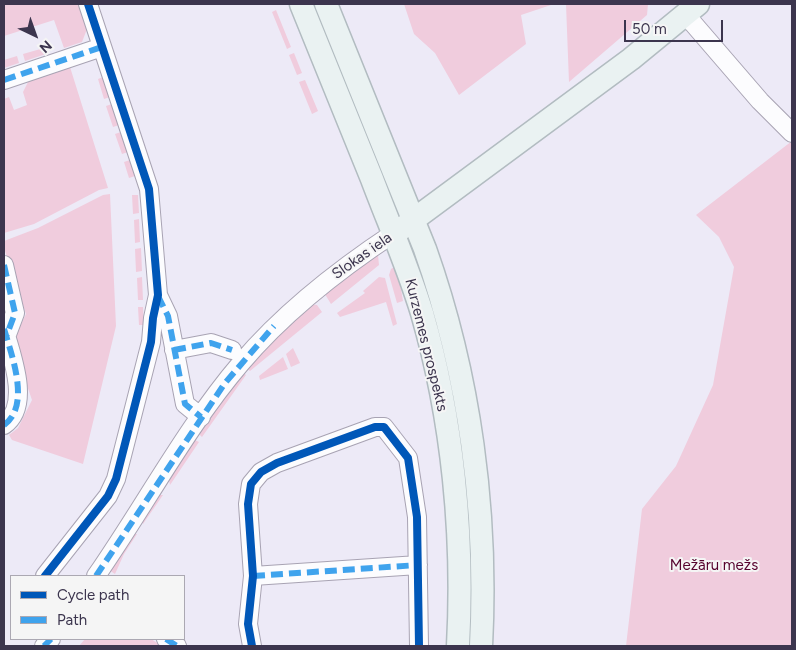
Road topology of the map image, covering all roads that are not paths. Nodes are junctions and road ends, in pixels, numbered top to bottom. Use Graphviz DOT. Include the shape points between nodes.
graph roads {
  1 [pos="88,4"];
  2 [pos="301,4"];
  3 [pos="326,4"];
  4 [pos="692,9"];
  5 [pos="102,47"];
  6 [pos="4,80"];
  7 [pos="792,133"];
  8 [pos="414,220"];
  9 [pos="394,233"];
  10 [pos="4,265"];
  11 [pos="158,296"];
  12 [pos="5,333"];
  13 [pos="174,350"];
  14 [pos="232,350"];
  15 [pos="201,417"];
  16 [pos="4,425"];
  17 [pos="418,565"];
  18 [pos="46,575"];
  19 [pos="97,575"];
  20 [pos="252,576"];
  21 [pos="252,646"];
  22 [pos="419,646"];
  23 [pos="458,646"];
  24 [pos="481,646"];
  1 -- 5 [label="street"];
  2 -- 9 [label="main road, Kurzemes prospekts"];
  3 -- 8 [label="main road, Kurzemes prospekts"];
  4 -- 7 [label="street" via="760,101"];
  4 -- 8 [label="main road, Slokas iela" via="631,59"];
  5 -- 6 [label="street"];
  5 -- 11 [label="street" via="149,189"];
  8 -- 9 [label="main road, Slokas iela"];
  8 -- 24 [label="main road, Kurzemes prospekts" via="445,313 472,442 482,555"];
  9 -- 15 [label="street, Slokas iela" via="314,290 274,326 240,364"];
  9 -- 23 [label="main road, Kurzemes prospekts" via="422,315 448,435 459,557"];
  10 -- 12 [label="street" via="15,313"];
  11 -- 13 [label="street" via="166,310"];
  11 -- 18 [label="street" via="152,318 151,342 116,479 108,496"];
  12 -- 16 [label="street" via="19,400 14,414"];
  13 -- 14 [label="street" via="210,343"];
  13 -- 15 [label="street" via="185,404"];
  15 -- 19 [label="street, Slokas iela"];
  17 -- 20 [label="street"];
  17 -- 20 [label="street" via="417,517 408,458 384,427 375,427 277,463 255,478 248,504"];
  17 -- 22 [label="street"];
  20 -- 21 [label="street" via="248,624"];
}
